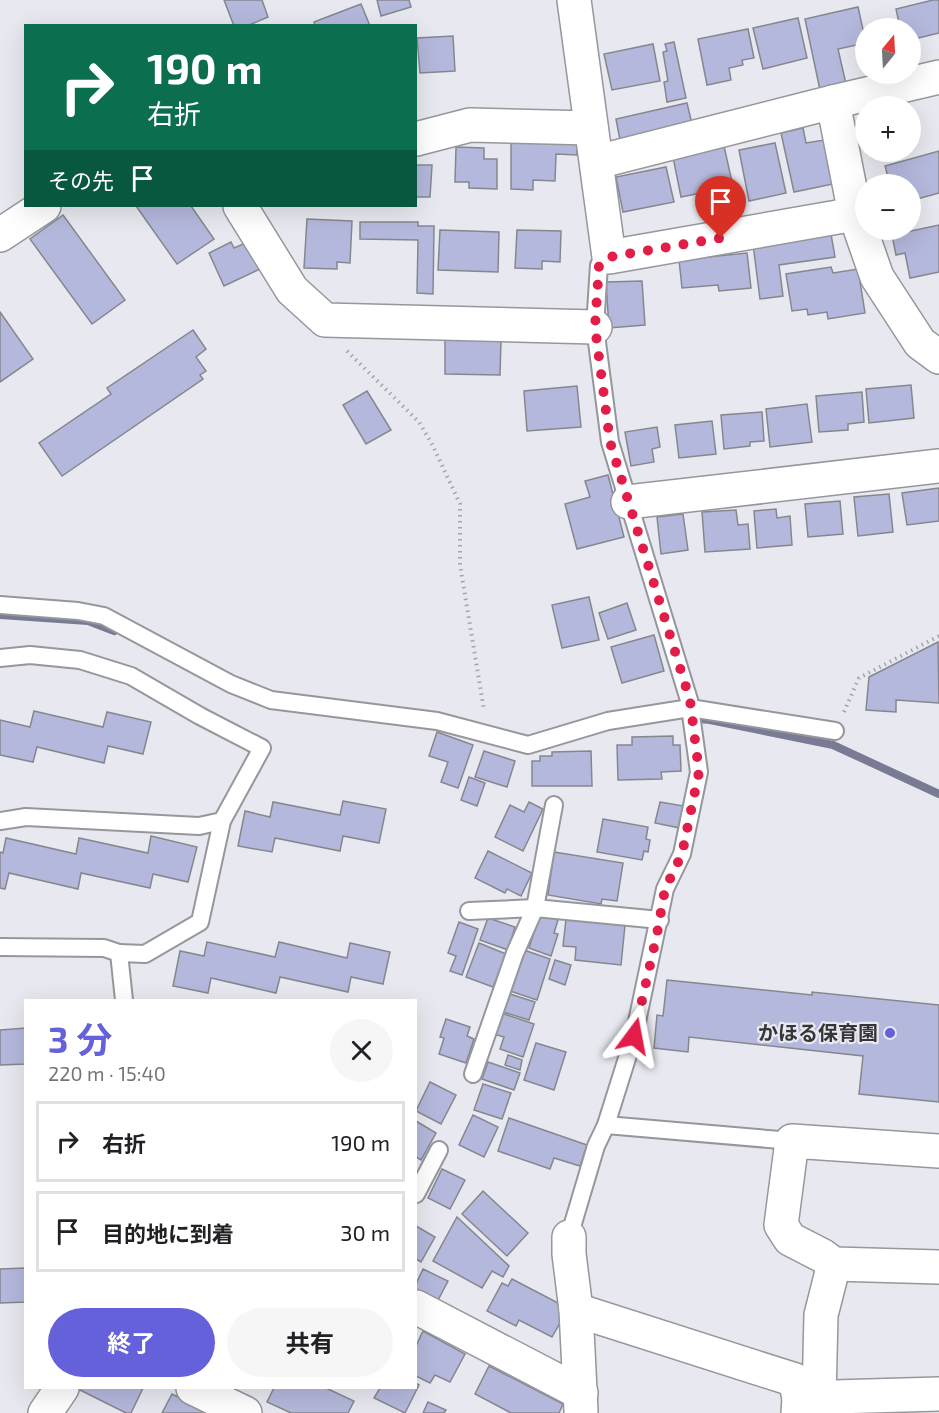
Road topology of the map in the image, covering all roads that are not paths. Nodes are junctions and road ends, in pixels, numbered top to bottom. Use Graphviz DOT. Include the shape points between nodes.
graph roads {
  1 [pos="574,0"];
  2 [pos="939,77"];
  3 [pos="833,102"];
  4 [pos="591,128"];
  5 [pos="417,140"];
  6 [pos="597,162"];
  7 [pos="42,207"];
  8 [pos="241,207"];
  9 [pos="855,214"];
  10 [pos="0,235"];
  11 [pos="864,240"];
  12 [pos="609,257"];
  13 [pos="595,327"];
  14 [pos="939,357"];
  15 [pos="939,466"];
  16 [pos="628,502"];
  17 [pos="0,605"];
  18 [pos="0,658"];
  19 [pos="690,708"];
  20 [pos="835,731"];
  21 [pos="554,805"];
  22 [pos="0,821"];
  23 [pos="222,821"];
  24 [pos="535,908"];
  25 [pos="469,910"];
  26 [pos="660,920"];
  27 [pos="0,947"];
  28 [pos="119,953"];
  29 [pos="124,999"];
  30 [pos="474,1074"];
  31 [pos="606,1125"];
  32 [pos="792,1141"];
  33 [pos="439,1150"];
  34 [pos="939,1151"];
  35 [pos="417,1192"];
  36 [pos="569,1237"];
  37 [pos="834,1264"];
  38 [pos="939,1267"];
  39 [pos="417,1308"];
  40 [pos="576,1310"];
  41 [pos="61,1389"];
  42 [pos="196,1389"];
  43 [pos="939,1394"];
  44 [pos="581,1403"];
  45 [pos="805,1403"];
  46 [pos="45,1413"];
  47 [pos="245,1413"];
  1 -- 4 [label="street"];
  2 -- 3 [label="street"];
  3 -- 6 [label="street"];
  3 -- 9 [label="street"];
  4 -- 5 [label="street" via="470,125"];
  4 -- 6 [label="street"];
  6 -- 12 [label="street"];
  7 -- 10 [label="street"];
  8 -- 13 [label="street" via="292,290 325,320"];
  9 -- 12 [label="street"];
  11 -- 14 [label="street" via="877,277 920,343"];
  12 -- 13 [label="lane" via="599,265"];
  13 -- 16 [label="lane" via="610,442"];
  15 -- 16 [label="street"];
  16 -- 19 [label="lane"];
  17 -- 19 [label="lane" via="104,616 231,684 271,700 437,721 528,745 608,721"];
  18 -- 23 [label="lane" via="30,655 80,660 131,676 262,748"];
  19 -- 20 [label="lane"];
  19 -- 26 [label="lane" via="699,772 682,854 665,889"];
  21 -- 24 [label="lane"];
  22 -- 23 [label="lane" via="26,817 199,826"];
  23 -- 28 [label="lane" via="200,922 145,954"];
  24 -- 25 [label="lane"];
  24 -- 26 [label="lane"];
  24 -- 30 [label="lane" via="515,953"];
  26 -- 31 [label="lane" via="634,1036"];
  27 -- 28 [label="lane" via="104,948"];
  28 -- 29 [label="lane"];
  31 -- 32 [label="lane"];
  31 -- 36 [label="lane"];
  32 -- 34 [label="street"];
  32 -- 37 [label="street" via="781,1226 790,1239"];
  33 -- 35 [label="lane"];
  36 -- 40 [label="street"];
  37 -- 38 [label="street"];
  37 -- 45 [label="street"];
  39 -- 44 [label="street"];
  40 -- 44 [label="street"];
  40 -- 45 [label="street" via="795,1380"];
  41 -- 46 [label="street"];
  42 -- 47 [label="street"];
  43 -- 45 [label="street"];
}
